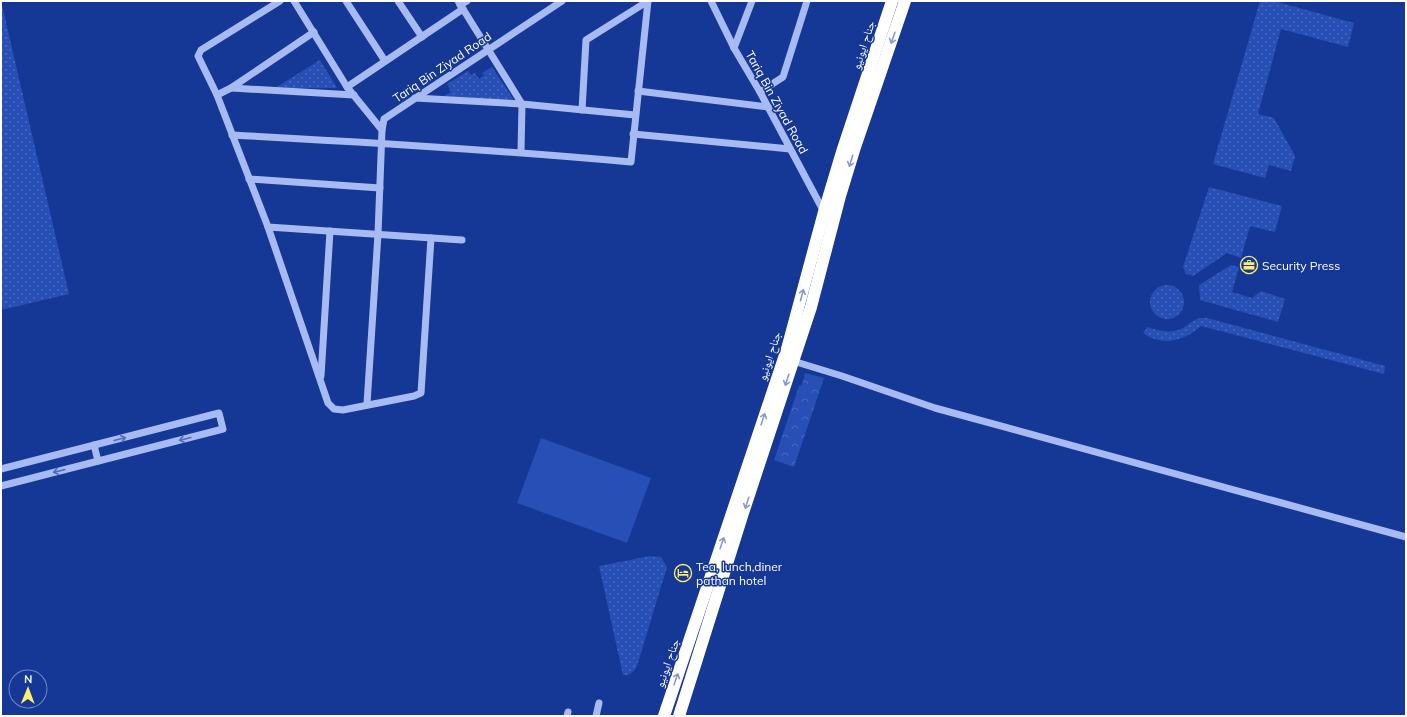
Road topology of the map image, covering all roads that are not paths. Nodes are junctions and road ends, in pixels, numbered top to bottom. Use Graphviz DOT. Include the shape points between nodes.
graph roads {
  1 [pos="280,1"];
  2 [pos="294,1"];
  3 [pos="346,1"];
  4 [pos="398,1"];
  5 [pos="467,1"];
  6 [pos="562,1"];
  7 [pos="648,1"];
  8 [pos="712,1"];
  9 [pos="752,1"];
  10 [pos="807,1"];
  11 [pos="892,1"];
  12 [pos="905,1"];
  13 [pos="460,5"];
  14 [pos="314,32"];
  15 [pos="422,37"];
  16 [pos="734,48"];
  17 [pos="488,49"];
  18 [pos="385,61"];
  19 [pos="347,87"];
  20 [pos="231,88"];
  21 [pos="638,91"];
  22 [pos="760,92"];
  23 [pos="217,95"];
  24 [pos="354,95"];
  25 [pos="415,98"];
  26 [pos="522,104"];
  27 [pos="768,106"];
  28 [pos="582,110"];
  29 [pos="635,115"];
  30 [pos="382,130"];
  31 [pos="633,134"];
  32 [pos="232,135"];
  33 [pos="382,142"];
  34 [pos="790,149"];
  35 [pos="520,152"];
  36 [pos="249,179"];
  37 [pos="380,188"];
  38 [pos="824,212"];
  39 [pos="268,227"];
  40 [pos="330,231"];
  41 [pos="378,234"];
  42 [pos="430,238"];
  43 [pos="462,240"];
  44 [pos="793,361"];
  45 [pos="321,380"];
  46 [pos="367,404"];
  47 [pos="94,445"];
  48 [pos="98,461"];
  49 [pos="1,469"];
  50 [pos="1,486"];
  51 [pos="1406,537"];
  52 [pos="599,703"];
  53 [pos="596,716"];
  54 [pos="664,716"];
  55 [pos="679,716"];
  1 -- 23 [label="street" via="199,52 198,58"];
  2 -- 14 [label="street"];
  3 -- 18 [label="street"];
  4 -- 15 [label="street"];
  5 -- 13 [label="street"];
  6 -- 17 [label="street, Tariq Bin Ziyad Road"];
  7 -- 21 [label="street"];
  7 -- 28 [label="street" via="586,40"];
  8 -- 16 [label="street, Tariq Bin Ziyad Road"];
  9 -- 16 [label="street"];
  10 -- 22 [label="street" via="783,77"];
  11 -- 38 [label="highway, جناح ایونیو"];
  12 -- 44 [label="highway, جناح ایونیو, one-way" via="855,148 811,307"];
  13 -- 15 [label="street"];
  13 -- 17 [label="street"];
  14 -- 19 [label="street"];
  14 -- 20 [label="street"];
  15 -- 18 [label="street"];
  16 -- 22 [label="street, Tariq Bin Ziyad Road"];
  17 -- 25 [label="street, Tariq Bin Ziyad Road"];
  17 -- 26 [label="street"];
  18 -- 19 [label="street"];
  19 -- 24 [label="street"];
  20 -- 23 [label="street"];
  20 -- 24 [label="street"];
  21 -- 27 [label="street"];
  21 -- 29 [label="street"];
  22 -- 27 [label="street, Tariq Bin Ziyad Road"];
  23 -- 32 [label="street"];
  24 -- 30 [label="street"];
  25 -- 26 [label="street"];
  25 -- 30 [label="street, Tariq Bin Ziyad Road" via="384,119"];
  26 -- 28 [label="street"];
  26 -- 35 [label="street"];
  27 -- 34 [label="street, Tariq Bin Ziyad Road"];
  28 -- 29 [label="street"];
  29 -- 31 [label="street"];
  30 -- 33 [label="street"];
  31 -- 34 [label="street"];
  31 -- 35 [label="street" via="630,162"];
  32 -- 33 [label="street"];
  32 -- 36 [label="street"];
  33 -- 35 [label="street"];
  33 -- 37 [label="street"];
  34 -- 38 [label="street, Tariq Bin Ziyad Road"];
  36 -- 37 [label="street"];
  36 -- 39 [label="street"];
  37 -- 41 [label="street"];
  54 -- 38 [label="highway, جناح ایونیو, one-way" via="787,349"];
  39 -- 40 [label="street"];
  39 -- 45 [label="street"];
  40 -- 41 [label="street"];
  40 -- 45 [label="street"];
  41 -- 42 [label="street"];
  41 -- 46 [label="street"];
  42 -- 43 [label="street"];
  42 -- 46 [label="street" via="421,393"];
  44 -- 51 [label="street" via="935,408"];
  44 -- 55 [label="highway, جناح ایونیو, one-way"];
  45 -- 46 [label="street" via="328,403 334,409 343,410"];
  47 -- 48 [label="street"];
  47 -- 48 [label="street, one-way" via="219,413 223,430"];
  47 -- 49 [label="street"];
  48 -- 50 [label="street, one-way"];
  52 -- 53 [label="street"];
}
